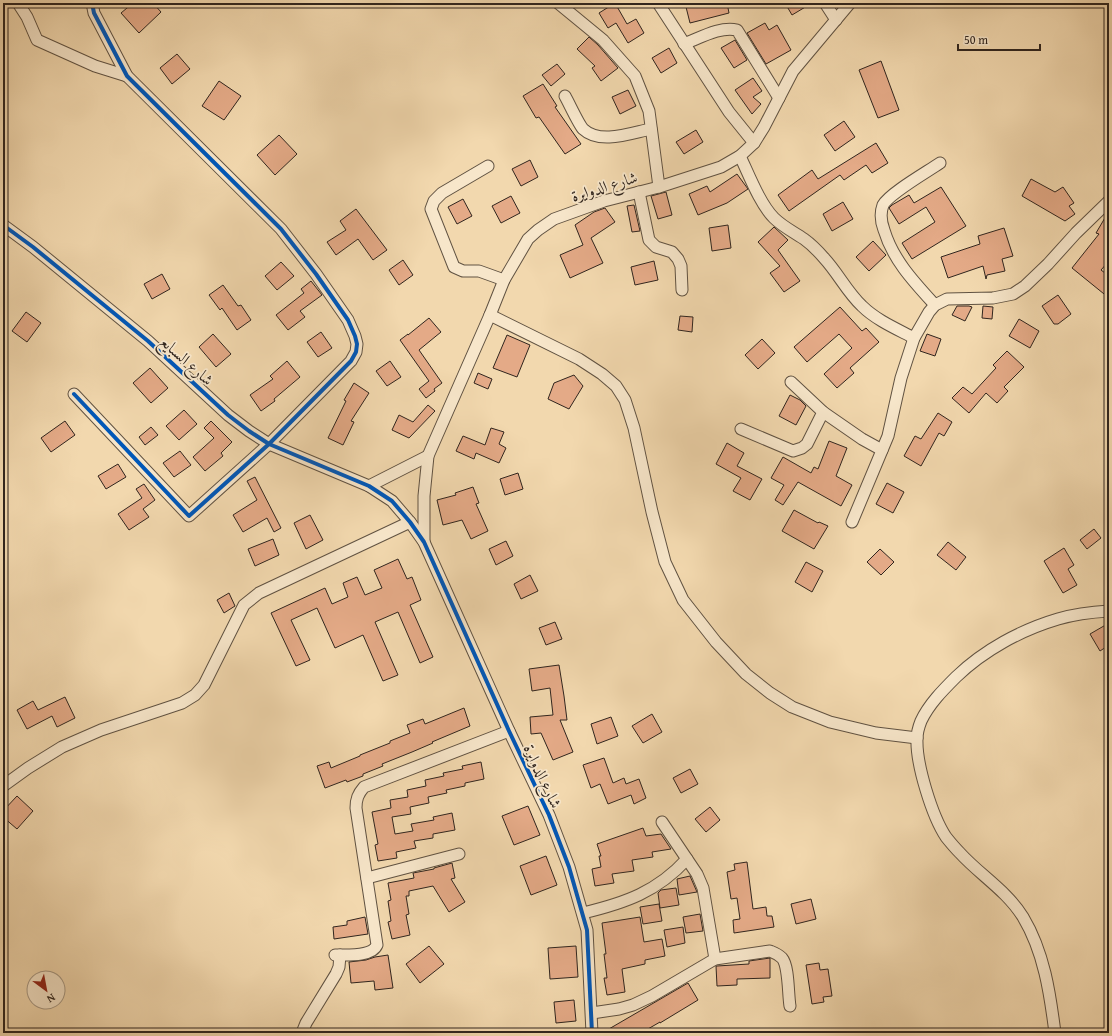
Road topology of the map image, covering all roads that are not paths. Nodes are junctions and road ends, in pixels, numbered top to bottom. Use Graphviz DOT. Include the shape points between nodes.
graph roads {
  1 [pos="18,3"];
  2 [pos="92,3"];
  3 [pos="558,3"];
  4 [pos="658,3"];
  5 [pos="825,3"];
  6 [pos="850,3"];
  7 [pos="836,20"];
  8 [pos="684,44"];
  9 [pos="127,76"];
  10 [pos="565,96"];
  11 [pos="779,98"];
  12 [pos="651,129"];
  13 [pos="754,143"];
  14 [pos="740,156"];
  15 [pos="940,163"];
  16 [pos="488,166"];
  17 [pos="659,187"];
  18 [pos="639,192"];
  19 [pos="1109,201"];
  20 [pos="3,225"];
  21 [pos="504,280"];
  22 [pos="682,290"];
  23 [pos="935,305"];
  24 [pos="490,315"];
  25 [pos="914,338"];
  26 [pos="791,382"];
  27 [pos="74,394"];
  28 [pos="823,412"];
  29 [pos="741,429"];
  30 [pos="269,444"];
  31 [pos="882,450"];
  32 [pos="428,456"];
  33 [pos="369,486"];
  34 [pos="410,522"];
  35 [pos="852,522"];
  36 [pos="424,542"];
  37 [pos="1109,610"];
  38 [pos="509,731"];
  39 [pos="916,738"];
  40 [pos="3,786"];
  41 [pos="662,822"];
  42 [pos="459,854"];
  43 [pos="687,859"];
  44 [pos="367,878"];
  45 [pos="583,913"];
  46 [pos="716,959"];
  47 [pos="790,1006"];
  48 [pos="592,1013"];
  49 [pos="302,1033"];
  50 [pos="592,1033"];
  51 [pos="1055,1033"];
  1 -- 9 [label="street" via="37,40 95,66"];
  2 -- 9 [label="street" via="94,13"];
  3 -- 12 [label="street" via="603,40 635,76 649,111"];
  4 -- 8 [label="street"];
  5 -- 7 [label="street"];
  6 -- 7 [label="street, شارع الدوايرة"];
  7 -- 11 [label="street, شارع الدوايرة" via="793,71"];
  8 -- 11 [label="street" via="722,30 737,30"];
  8 -- 13 [label="street" via="729,112"];
  9 -- 30 [label="street" via="281,229 348,320 355,336 356,352 351,361"];
  10 -- 12 [label="street" via="583,129 595,136 607,138"];
  11 -- 13 [label="street, شارع الدوايرة"];
  12 -- 17 [label="street"];
  13 -- 14 [label="street, شارع الدوايرة"];
  14 -- 17 [label="street, شارع الدوايرة" via="721,167"];
  14 -- 25 [label="street" via="772,216 816,249 862,307"];
  15 -- 23 [label="street" via="892,196 883,205 881,214 882,225 897,260"];
  16 -- 21 [label="street" via="442,194 434,201 431,209 454,268 463,271 479,270"];
  17 -- 18 [label="street, شارع الدوايرة"];
  18 -- 21 [label="street, شارع الدوايرة" via="604,201 554,219 528,239"];
  18 -- 22 [label="street" via="649,240 656,247 672,252 678,259 681,266"];
  19 -- 23 [label="street" via="1048,264 1025,286 1012,294 993,298 946,299"];
  20 -- 30 [label="street, شارع السبايع" via="148,341 228,415"];
  21 -- 24 [label="street, شارع الدوايرة"];
  23 -- 25 [label="street"];
  24 -- 32 [label="street, شارع الدوايرة"];
  24 -- 39 [label="street" via="579,359 616,386 625,400 634,428 665,562 683,600 716,642 746,674 792,707 830,722 876,733"];
  25 -- 31 [label="street"];
  26 -- 28 [label="street"];
  27 -- 30 [label="street" via="189,516"];
  28 -- 29 [label="street" via="807,444 793,451"];
  28 -- 31 [label="street"];
  30 -- 33 [label="street, شارع السبايع"];
  31 -- 35 [label="street"];
  32 -- 33 [label="street"];
  32 -- 36 [label="street, شارع الدوايرة" via="424,496"];
  33 -- 34 [label="street, شارع السبايع" via="392,501"];
  34 -- 36 [label="street, شارع السبايع"];
  34 -- 40 [label="street" via="259,592 244,606 204,686 195,695 182,703 81,738 44,758"];
  36 -- 38 [label="street, شارع الدوايرة"];
  37 -- 39 [label="street" via="1058,619 1024,632 988,651 966,668 934,700 921,722"];
  38 -- 44 [label="street" via="364,787 359,792 356,808"];
  38 -- 45 [label="street, شارع الدوايرة" via="549,815"];
  39 -- 51 [label="street" via="924,784 946,836 961,854 1009,899 1035,938 1048,985"];
  41 -- 43 [label="street"];
  42 -- 44 [label="street"];
  43 -- 45 [label="street" via="676,871 637,896"];
  43 -- 46 [label="street" via="703,888"];
  44 -- 49 [label="street" via="377,945 372,952 337,955 339,967 336,974"];
  45 -- 48 [label="street, شارع الدوايرة" via="587,930"];
  46 -- 47 [label="street" via="776,953 783,959 785,966"];
  46 -- 48 [label="street" via="652,996 619,1009"];
  48 -- 50 [label="street, شارع الدوايرة"];
}
